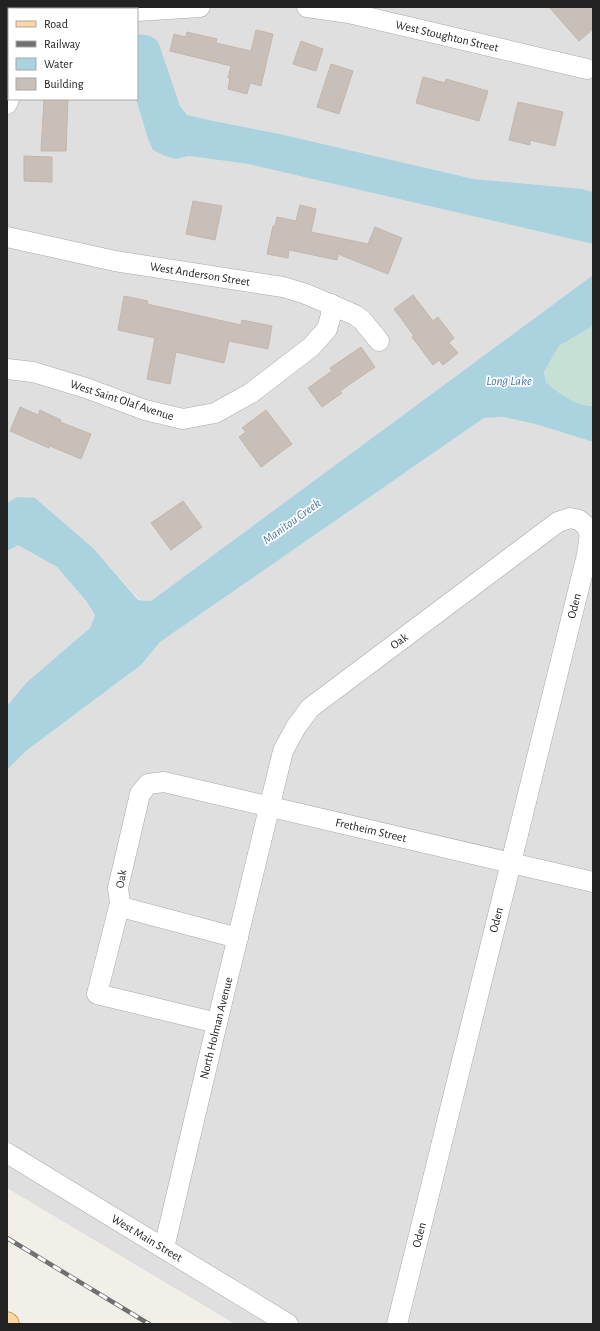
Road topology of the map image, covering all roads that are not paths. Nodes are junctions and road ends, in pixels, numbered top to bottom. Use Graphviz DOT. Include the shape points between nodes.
graph roads {
  1 [pos="200,7"];
  2 [pos="307,7"];
  3 [pos="138,11"];
  4 [pos="587,69"];
  5 [pos="7,237"];
  6 [pos="331,304"];
  7 [pos="379,341"];
  8 [pos="7,369"];
  9 [pos="579,520"];
  10 [pos="148,784"];
  11 [pos="269,807"];
  12 [pos="511,863"];
  13 [pos="593,882"];
  14 [pos="120,903"];
  15 [pos="238,938"];
  16 [pos="217,1023"];
  17 [pos="7,1153"];
  18 [pos="164,1248"];
  19 [pos="288,1324"];
  20 [pos="397,1324"];
  1 -- 3 [label="street"];
  2 -- 4 [label="street, West Stoughton Street" via="349,13"];
  5 -- 6 [label="street, West Anderson Street" via="115,261 283,288"];
  6 -- 7 [label="street, West Anderson Street" via="362,320"];
  6 -- 8 [label="street, West Saint Olaf Avenue" via="327,329 311,347 251,393 215,413 183,419 145,410 33,372"];
  9 -- 11 [label="street, Oak" via="570,518 558,522 310,708 296,726 283,751"];
  9 -- 12 [label="street, Oden" via="590,534 587,556"];
  10 -- 11 [label="street, Fretheim Street" via="164,782"];
  10 -- 14 [label="street, Oak" via="140,794 118,888"];
  11 -- 12 [label="street, Fretheim Street"];
  11 -- 15 [label="street, North Holman Avenue"];
  12 -- 13 [label="street, Fretheim Street"];
  12 -- 20 [label="street, Oden"];
  14 -- 15 [label="street, Oak" via="125,908"];
  14 -- 16 [label="street" via="97,994"];
  15 -- 16 [label="street, North Holman Avenue"];
  16 -- 18 [label="street, North Holman Avenue"];
  17 -- 18 [label="street, West Main Street"];
  18 -- 19 [label="street, West Main Street"];
}
